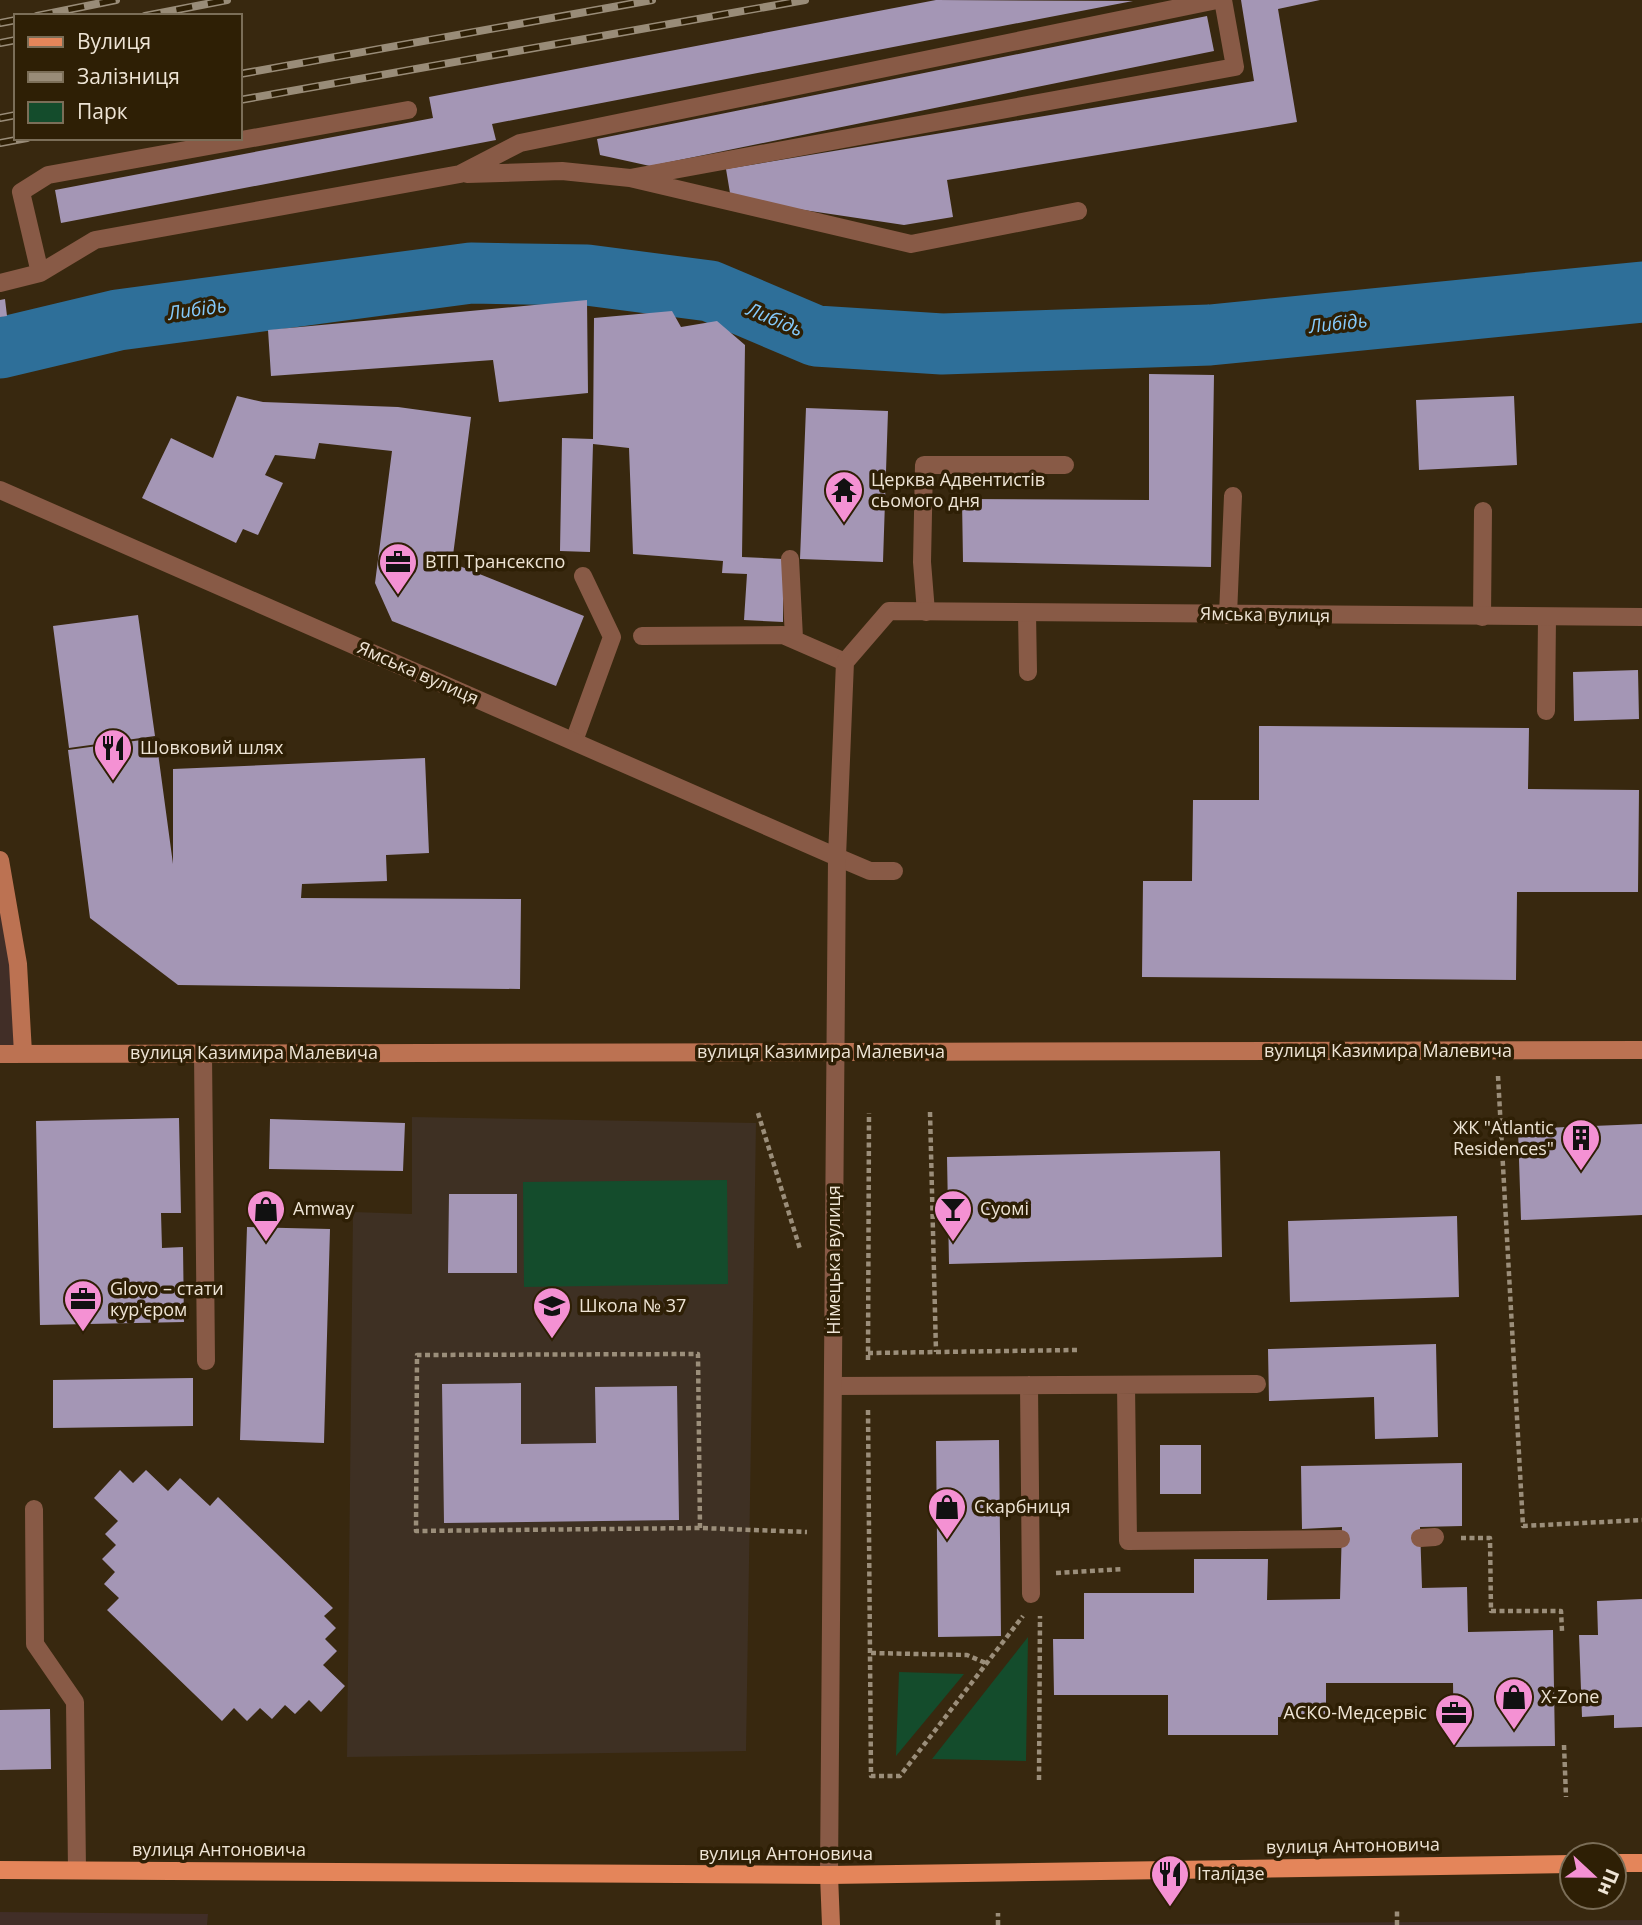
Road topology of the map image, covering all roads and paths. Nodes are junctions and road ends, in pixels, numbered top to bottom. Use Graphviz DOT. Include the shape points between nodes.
graph roads {
  1 [pos="1217,0"];
  2 [pos="1223,0"];
  3 [pos="408,110"];
  4 [pos="242,140"];
  5 [pos="242,140"];
  6 [pos="460,174"];
  7 [pos="629,178"];
  8 [pos="1078,211"];
  9 [pos="40,273"];
  10 [pos="0,283"];
  11 [pos="1065,465"];
  12 [pos="0,490"];
  13 [pos="1233,496"];
  14 [pos="1483,511"];
  15 [pos="790,559"];
  16 [pos="583,576"];
  17 [pos="926,612"];
  18 [pos="1027,612"];
  19 [pos="1228,615"];
  20 [pos="1482,617"];
  21 [pos="1642,617"];
  22 [pos="1547,618"];
  23 [pos="642,636"];
  24 [pos="794,638"];
  25 [pos="845,662"];
  26 [pos="1028,672"];
  27 [pos="1546,711"];
  28 [pos="574,741"];
  29 [pos="836,857"];
  30 [pos="0,860"];
  31 [pos="894,870"];
  32 [pos="1642,1050"];
  33 [pos="1496,1051"];
  34 [pos="836,1052"];
  35 [pos="23,1053"];
  36 [pos="203,1053"];
  37 [pos="0,1054"];
  38 [pos="930,1112"];
  39 [pos="758,1113"];
  40 [pos="869,1113"];
  41 [pos="800,1249"];
  42 [pos="1077,1350"];
  43 [pos="936,1352"];
  44 [pos="868,1353"];
  45 [pos="206,1361"];
  46 [pos="1257,1384"];
  47 [pos="1029,1385"];
  48 [pos="1126,1385"];
  49 [pos="833,1386"];
  50 [pos="868,1386"];
  51 [pos="34,1509"];
  52 [pos="1642,1520"];
  53 [pos="700,1528"];
  54 [pos="832,1532"];
  55 [pos="1428,1537"];
  56 [pos="1341,1539"];
  57 [pos="1128,1541"];
  58 [pos="1049,1582"];
  59 [pos="1031,1594"];
  60 [pos="1025,1613"];
  61 [pos="1040,1622"];
  62 [pos="1562,1631"];
  63 [pos="871,1653"];
  64 [pos="988,1664"];
  65 [pos="1564,1745"];
  66 [pos="1039,1780"];
  67 [pos="1566,1797"];
  68 [pos="1558,1864"];
  69 [pos="0,1870"];
  70 [pos="77,1870"];
  71 [pos="829,1875"];
  72 [pos="1397,1908"];
  73 [pos="998,1913"];
  74 [pos="831,1925"];
  75 [pos="998,1925"];
  76 [pos="1396,1925"];
  1 -- 6 [label="street" via="520,143"];
  2 -- 7 [label="street" via="1235,67"];
  3 -- 4 [label="street"];
  5 -- 9 [label="street" via="48,175 21,192"];
  6 -- 7 [label="street" via="562,170"];
  6 -- 9 [label="street" via="95,240"];
  7 -- 8 [label="street" via="911,244"];
  9 -- 10 [label="street"];
  11 -- 17 [label="street" via="924,465"];
  12 -- 28 [label="street, Ямська вулиця"];
  13 -- 19 [label="street"];
  14 -- 20 [label="street"];
  15 -- 24 [label="street"];
  16 -- 28 [label="street" via="611,637"];
  17 -- 18 [label="street, Ямська вулиця"];
  17 -- 25 [label="street, Ямська вулиця" via="889,611"];
  18 -- 19 [label="street, Ямська вулиця"];
  18 -- 26 [label="street"];
  19 -- 20 [label="street, Ямська вулиця"];
  20 -- 22 [label="street, Ямська вулиця"];
  21 -- 22 [label="street, Ямська вулиця"];
  22 -- 27 [label="street"];
  23 -- 24 [label="street"];
  24 -- 25 [label="street"];
  25 -- 29 [label="street, Німецька вулиця"];
  28 -- 29 [label="street, Ямська вулиця"];
  29 -- 31 [label="street, Ямська вулиця" via="870,871"];
  29 -- 34 [label="street, Німецька вулиця"];
  30 -- 35 [label="main road" via="18,964"];
  32 -- 33 [label="main road, вулиця Казимира Малевича"];
  33 -- 34 [label="main road, вулиця Казимира Малевича"];
  33 -- 52 [label="path" via="1523,1526"];
  34 -- 36 [label="main road, вулиця Казимира Малевича"];
  34 -- 49 [label="street, Німецька вулиця"];
  35 -- 36 [label="main road, вулиця Казимира Малевича"];
  35 -- 37 [label="main road, вулиця Казимира Малевича"];
  36 -- 45 [label="street"];
  38 -- 43 [label="path"];
  39 -- 41 [label="path"];
  40 -- 44 [label="path"];
  42 -- 43 [label="path"];
  43 -- 44 [label="path"];
  44 -- 50 [label="path"];
  46 -- 48 [label="street"];
  47 -- 48 [label="street"];
  47 -- 50 [label="street"];
  47 -- 59 [label="street"];
  48 -- 57 [label="street"];
  49 -- 50 [label="street"];
  49 -- 54 [label="street, Німецька вулиця"];
  50 -- 63 [label="path"];
  51 -- 70 [label="street" via="35,1644 75,1702"];
  53 -- 53 [label="path" via="415,1531 417,1355 698,1354"];
  53 -- 54 [label="path"];
  54 -- 71 [label="street, Німецька вулиця"];
  55 -- 62 [label="path" via="1490,1538 1492,1611 1561,1611"];
  56 -- 57 [label="street"];
  57 -- 58 [label="path" via="1128,1569 1057,1572"];
  60 -- 64 [label="path"];
  61 -- 66 [label="path"];
  63 -- 64 [label="path" via="967,1655"];
  63 -- 64 [label="path" via="871,1776 900,1776"];
  65 -- 67 [label="path"];
  68 -- 71 [label="main road, вулиця Антоновича"];
  69 -- 70 [label="main road, вулиця Антоновича"];
  70 -- 71 [label="main road, вулиця Антоновича"];
  71 -- 74 [label="main road, Німецька вулиця"];
  72 -- 76 [label="path"];
  73 -- 75 [label="path"];
}
